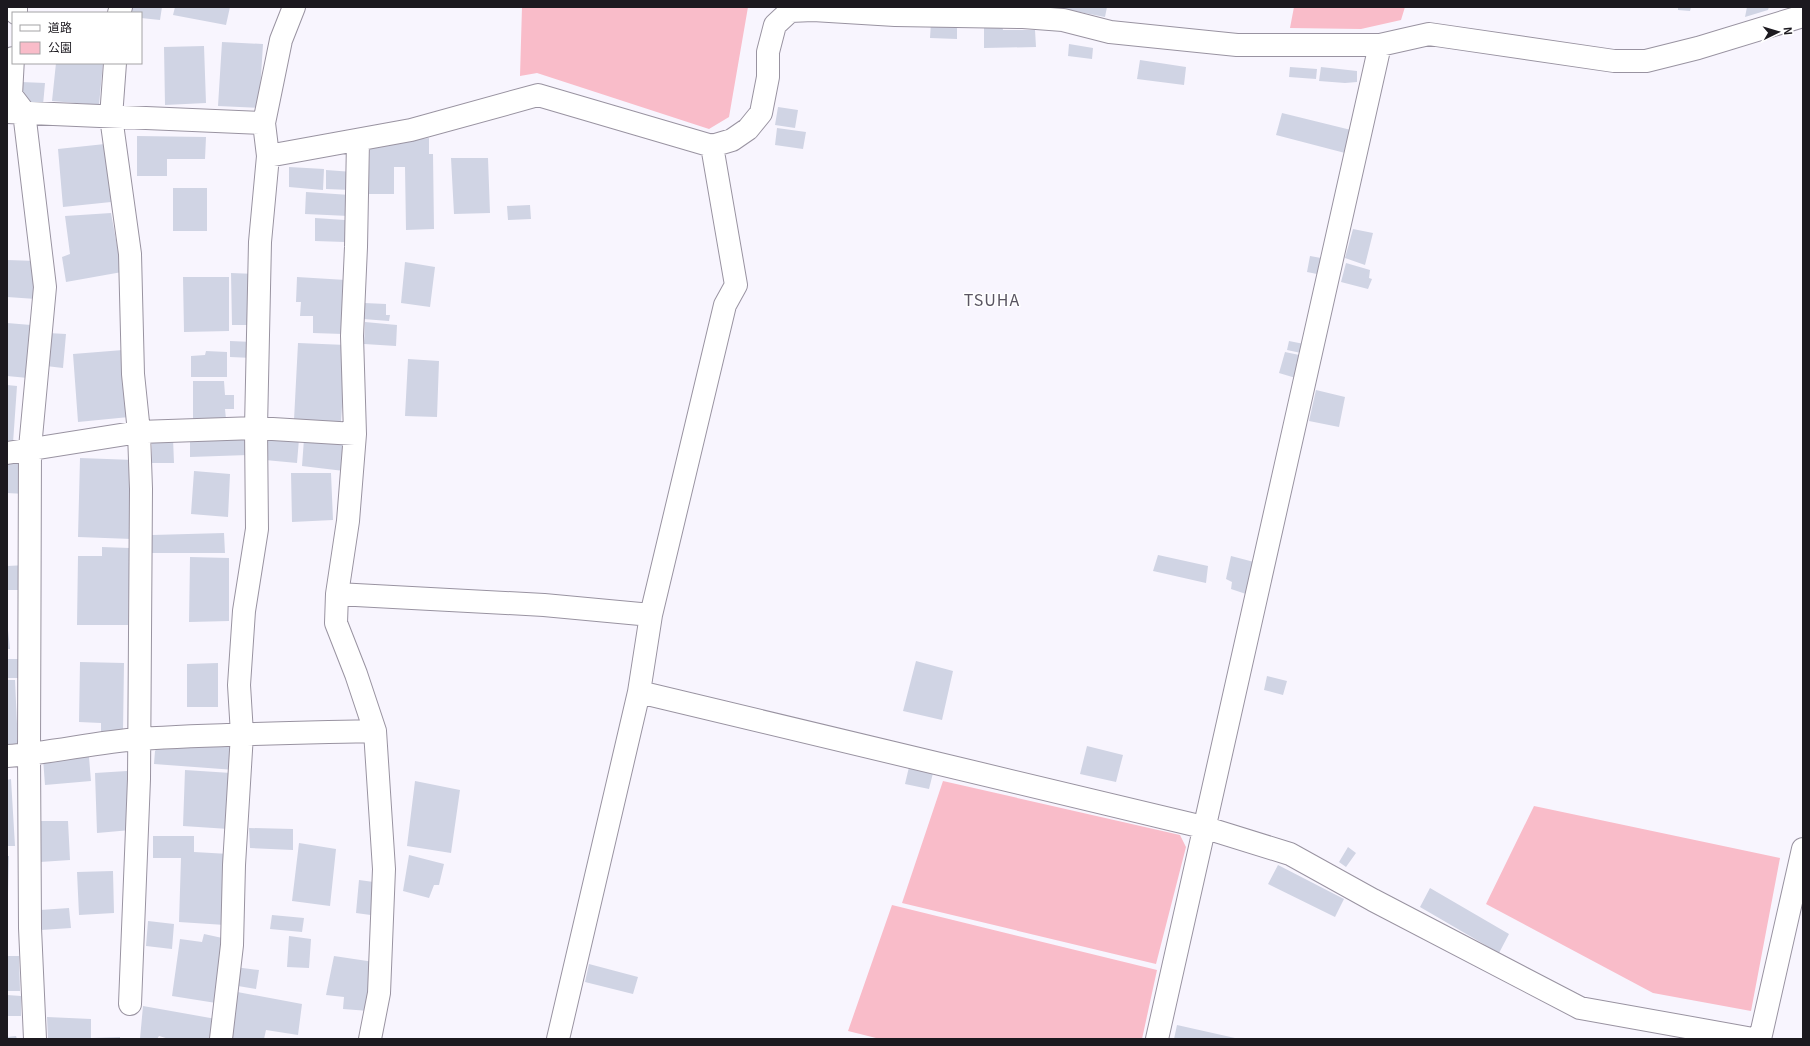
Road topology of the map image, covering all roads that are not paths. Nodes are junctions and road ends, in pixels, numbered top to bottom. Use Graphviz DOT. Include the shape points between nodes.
graph roads {
  1 [pos="294,7"];
  2 [pos="1803,16"];
  3 [pos="1380,45"];
  4 [pos="13,64"];
  5 [pos="115,64"];
  6 [pos="15,112"];
  7 [pos="111,117"];
  8 [pos="264,123"];
  9 [pos="358,141"];
  10 [pos="712,146"];
  11 [pos="268,156"];
  12 [pos="256,428"];
  13 [pos="139,432"];
  14 [pos="355,434"];
  15 [pos="30,448"];
  16 [pos="7,453"];
  17 [pos="336,594"];
  18 [pos="650,615"];
  19 [pos="639,692"];
  20 [pos="374,731"];
  21 [pos="242,734"];
  22 [pos="138,739"];
  23 [pos="29,754"];
  24 [pos="7,756"];
  25 [pos="1203,827"];
  26 [pos="1803,849"];
  27 [pos="130,1004"];
  28 [pos="35,1039"];
  29 [pos="221,1039"];
  30 [pos="370,1039"];
  31 [pos="558,1039"];
  32 [pos="1157,1039"];
  33 [pos="1753,1039"];
  34 [pos="1760,1039"];
  1 -- 8 [label="street" via="281,40"];
  2 -- 3 [label="street" via="1698,48 1646,60 1614,61 1429,34"];
  3 -- 10 [label="street" via="1237,45 1110,32 1063,20 790,11 775,25 768,52 768,77 761,113 748,129 732,140"];
  3 -- 25 [label="street"];
  4 -- 6 [label="street" via="10,95"];
  5 -- 7 [label="street"];
  6 -- 7 [label="street"];
  6 -- 15 [label="street" via="45,287"];
  7 -- 8 [label="street"];
  7 -- 13 [label="street" via="130,254 133,374"];
  8 -- 11 [label="street"];
  9 -- 10 [label="street" via="411,130 538,95"];
  9 -- 11 [label="street"];
  9 -- 14 [label="street" via="352,336"];
  10 -- 18 [label="street" via="736,285 725,305"];
  11 -- 12 [label="street" via="260,242"];
  12 -- 13 [label="street"];
  12 -- 14 [label="street"];
  12 -- 21 [label="street" via="257,529 244,611 239,685"];
  13 -- 15 [label="street"];
  13 -- 22 [label="street" via="141,586"];
  14 -- 17 [label="street" via="348,521"];
  15 -- 16 [label="street"];
  15 -- 23 [label="street"];
  17 -- 18 [label="street" via="544,604"];
  17 -- 20 [label="street" via="336,623"];
  18 -- 19 [label="street"];
  19 -- 25 [label="street"];
  19 -- 31 [label="street"];
  20 -- 21 [label="street"];
  20 -- 30 [label="street" via="384,869 379,993"];
  21 -- 22 [label="street"];
  21 -- 29 [label="street" via="232,945"];
  22 -- 23 [label="street"];
  22 -- 27 [label="street" via="139,778"];
  23 -- 24 [label="street"];
  23 -- 28 [label="street" via="30,928"];
  25 -- 32 [label="street"];
  25 -- 33 [label="street" via="1290,854 1580,1008"];
  26 -- 34 [label="street"];
}
